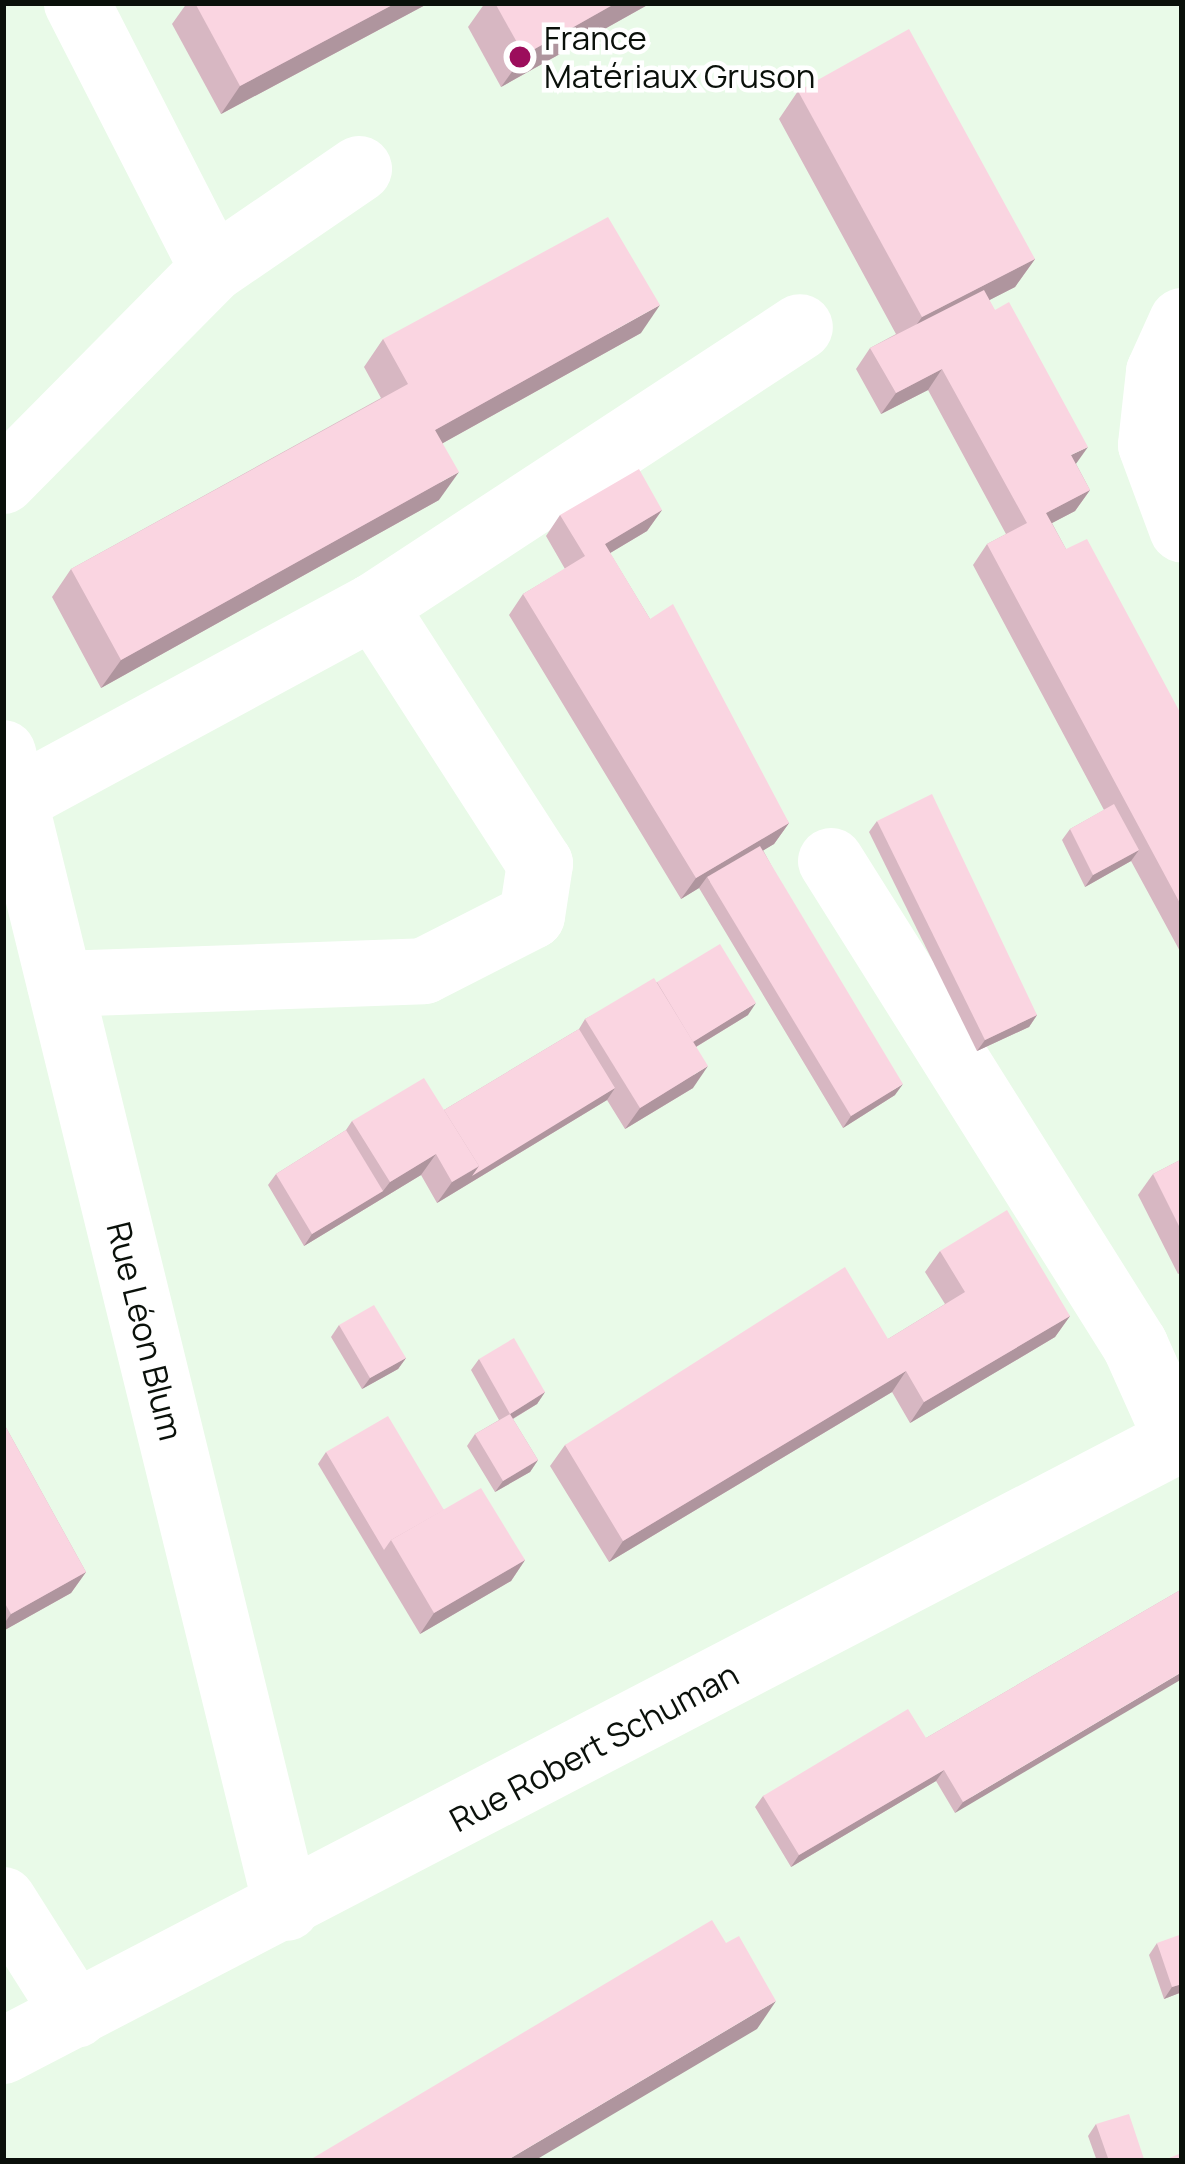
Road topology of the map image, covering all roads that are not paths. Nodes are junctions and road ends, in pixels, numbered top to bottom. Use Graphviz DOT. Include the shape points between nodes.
graph roads {
  1 [pos="77,3"];
  2 [pos="359,169"];
  3 [pos="213,269"];
  4 [pos="1182,321"];
  5 [pos="800,327"];
  6 [pos="3,481"];
  7 [pos="1182,529"];
  8 [pos="374,606"];
  9 [pos="9,777"];
  10 [pos="831,861"];
  11 [pos="60,984"];
  12 [pos="1180,1439"];
  13 [pos="3,1900"];
  14 [pos="286,1908"];
  15 [pos="76,2015"];
  16 [pos="3,2051"];
  1 -- 3 [label="street"];
  2 -- 3 [label="street"];
  3 -- 6 [label="street"];
  4 -- 7 [label="street" via="1151,427"];
  5 -- 8 [label="street"];
  8 -- 9 [label="street"];
  8 -- 11 [label="street" via="540,864 532,916 424,970"];
  9 -- 11 [label="street, Rue Léon Blum"];
  10 -- 12 [label="street" via="1135,1345"];
  11 -- 14 [label="street, Rue Léon Blum"];
  12 -- 14 [label="street, Rue Robert Schuman"];
  13 -- 15 [label="street"];
  14 -- 15 [label="street, Rue Robert Schuman"];
  15 -- 16 [label="street, Rue Robert Schuman"];
}
